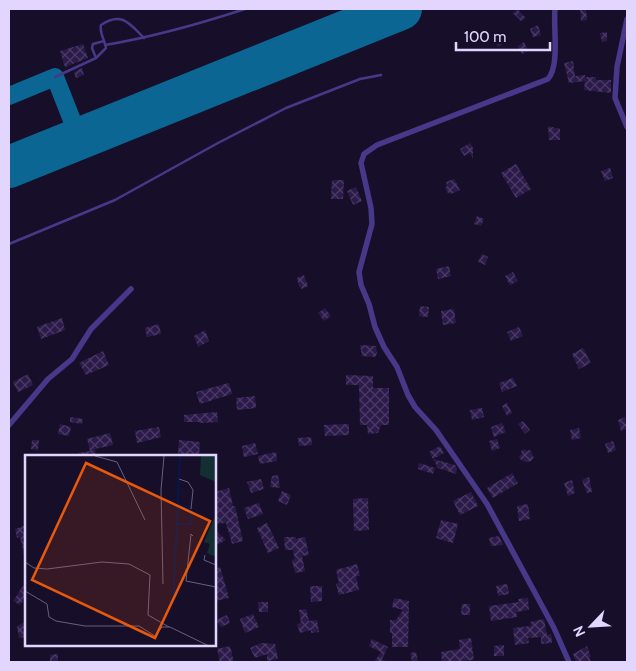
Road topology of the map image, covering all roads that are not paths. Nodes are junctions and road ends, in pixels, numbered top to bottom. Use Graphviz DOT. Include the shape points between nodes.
graph roads {
  1 [pos="245,9"];
  2 [pos="555,9"];
  3 [pos="627,19"];
  4 [pos="144,38"];
  5 [pos="104,41"];
  6 [pos="106,45"];
  7 [pos="96,58"];
  8 [pos="381,75"];
  9 [pos="55,77"];
  10 [pos="627,127"];
  11 [pos="9,244"];
  12 [pos="131,289"];
  13 [pos="9,425"];
  14 [pos="569,662"];
  1 -- 4 [label="lane"];
  2 -- 14 [label="street" via="553,70 548,79 377,145 364,154 361,163 372,224 359,272 375,327 408,394 487,504"];
  3 -- 10 [label="street" via="617,67 615,98"];
  4 -- 5 [label="lane" via="129,22 118,19 101,25"];
  4 -- 6 [label="lane"];
  5 -- 6 [label="lane"];
  5 -- 7 [label="lane" via="93,44"];
  6 -- 7 [label="lane"];
  7 -- 9 [label="lane"];
  8 -- 11 [label="lane" via="360,79 286,108 115,200"];
  12 -- 13 [label="street" via="91,329 72,359 48,379"];
}
